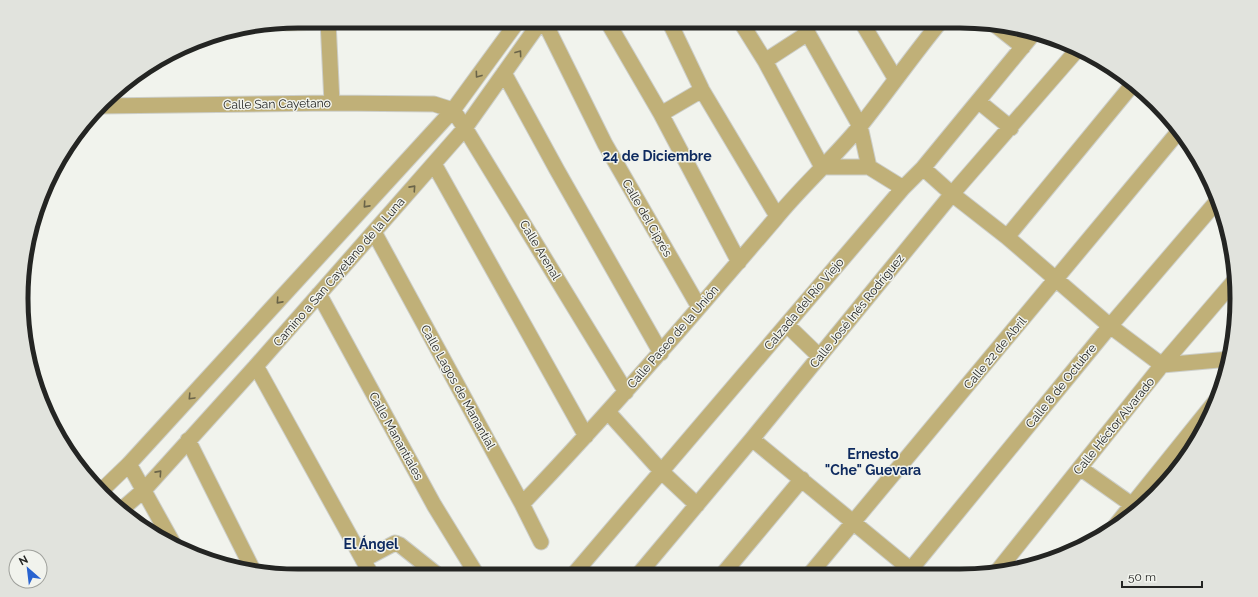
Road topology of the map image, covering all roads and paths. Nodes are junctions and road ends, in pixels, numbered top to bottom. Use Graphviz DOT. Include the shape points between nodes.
graph roads {
  1 [pos="328,28"];
  2 [pos="513,28"];
  3 [pos="538,28"];
  4 [pos="547,28"];
  5 [pos="611,28"];
  6 [pos="672,28"];
  7 [pos="744,28"];
  8 [pos="803,28"];
  9 [pos="805,28"];
  10 [pos="865,28"];
  11 [pos="932,28"];
  12 [pos="1003,31"];
  13 [pos="1030,37"];
  14 [pos="1023,47"];
  15 [pos="1074,54"];
  16 [pos="765,61"];
  17 [pos="504,73"];
  18 [pos="895,78"];
  19 [pos="1129,88"];
  20 [pos="702,90"];
  21 [pos="978,101"];
  22 [pos="332,103"];
  23 [pos="108,106"];
  24 [pos="452,110"];
  25 [pos="661,114"];
  26 [pos="860,126"];
  27 [pos="465,128"];
  28 [pos="1011,128"];
  29 [pos="1175,136"];
  30 [pos="434,164"];
  31 [pos="822,167"];
  32 [pos="870,167"];
  33 [pos="923,168"];
  34 [pos="903,188"];
  35 [pos="952,194"];
  36 [pos="1213,205"];
  37 [pos="776,216"];
  38 [pos="374,232"];
  39 [pos="1007,237"];
  40 [pos="739,262"];
  41 [pos="1056,279"];
  42 [pos="1229,287"];
  43 [pos="319,294"];
  44 [pos="699,307"];
  45 [pos="787,325"];
  46 [pos="1110,326"];
  47 [pos="661,353"];
  48 [pos="819,356"];
  49 [pos="1223,360"];
  50 [pos="1162,365"];
  51 [pos="256,366"];
  52 [pos="626,392"];
  53 [pos="608,412"];
  54 [pos="1200,422"];
  55 [pos="586,436"];
  56 [pos="752,438"];
  57 [pos="188,440"];
  58 [pos="129,464"];
  59 [pos="1080,468"];
  60 [pos="662,472"];
  61 [pos="802,479"];
  62 [pos="105,487"];
  63 [pos="144,490"];
  64 [pos="1144,497"];
  65 [pos="522,504"];
  66 [pos="697,505"];
  67 [pos="1134,505"];
  68 [pos="125,506"];
  69 [pos="854,522"];
  70 [pos="169,536"];
  71 [pos="541,542"];
  72 [pos="363,560"];
  73 [pos="250,565"];
  74 [pos="1002,566"];
  75 [pos="368,569"];
  76 [pos="430,569"];
  77 [pos="473,569"];
  78 [pos="578,569"];
  79 [pos="643,569"];
  80 [pos="726,569"];
  81 [pos="814,569"];
  82 [pos="908,569"];
  83 [pos="913,569"];
  1 -- 22 [label="street"];
  2 -- 24 [label="street, Camino a San Cayetano de la Luna, one-way"];
  17 -- 3 [label="street, Camino a San Cayetano de la Luna, one-way"];
  4 -- 44 [label="street, Calle del Ciprés" via="605,144"];
  5 -- 25 [label="street"];
  6 -- 20 [label="street"];
  7 -- 16 [label="street"];
  8 -- 16 [label="street"];
  9 -- 26 [label="street"];
  10 -- 18 [label="street"];
  11 -- 18 [label="street, Calle Paseo de la Unión"];
  12 -- 14 [label="street"];
  13 -- 14 [label="street, Calzada del Río Viejo"];
  14 -- 21 [label="street, Calzada del Río Viejo"];
  15 -- 28 [label="street, Calle José Inés Rodríguez"];
  16 -- 31 [label="street"];
  17 -- 27 [label="street, Camino a San Cayetano de la Luna"];
  17 -- 47 [label="street"];
  18 -- 26 [label="street, Calle Paseo de la Unión"];
  19 -- 39 [label="street"];
  20 -- 25 [label="street"];
  20 -- 37 [label="street"];
  21 -- 28 [label="street"];
  21 -- 33 [label="street, Calzada del Río Viejo"];
  22 -- 23 [label="street, Calle San Cayetano"];
  22 -- 24 [label="street, Calle San Cayetano" via="434,104"];
  24 -- 27 [label="street, Calle Arenal"];
  24 -- 58 [label="street, Camino a San Cayetano de la Luna, one-way"];
  25 -- 40 [label="street"];
  26 -- 31 [label="street, Calle Paseo de la Unión"];
  26 -- 32 [label="street"];
  27 -- 30 [label="street, Camino a San Cayetano de la Luna"];
  27 -- 52 [label="street, Calle Arenal"];
  28 -- 35 [label="street, Calle José Inés Rodríguez"];
  29 -- 41 [label="street, Calle 22 de Abril"];
  38 -- 30 [label="street, Camino a San Cayetano de la Luna, one-way"];
  30 -- 55 [label="street"];
  31 -- 32 [label="street"];
  31 -- 37 [label="street, Calle Paseo de la Unión"];
  32 -- 34 [label="street"];
  33 -- 34 [label="street, Calzada del Río Viejo"];
  33 -- 35 [label="street"];
  34 -- 45 [label="street, Calzada del Río Viejo"];
  35 -- 39 [label="street"];
  35 -- 48 [label="street, Calle José Inés Rodríguez"];
  36 -- 46 [label="street, Calle 8 de Octubre"];
  37 -- 40 [label="street, Calle Paseo de la Unión"];
  38 -- 43 [label="street, Camino a San Cayetano de la Luna"];
  38 -- 65 [label="street, Calle Lagos de Manantial"];
  39 -- 41 [label="street"];
  40 -- 44 [label="street, Calle Paseo de la Unión"];
  41 -- 46 [label="street"];
  41 -- 69 [label="street, Calle 22 de Abril"];
  42 -- 50 [label="street, Calle Héctor Alvarado"];
  43 -- 51 [label="street, Camino a San Cayetano de la Luna"];
  43 -- 77 [label="street, Calle Manantiales" via="434,505"];
  44 -- 47 [label="street, Calle Paseo de la Unión"];
  45 -- 48 [label="street"];
  45 -- 60 [label="street, Calzada del Río Viejo"];
  46 -- 50 [label="street"];
  46 -- 83 [label="street, Calle 8 de Octubre"];
  47 -- 52 [label="street, Calle Paseo de la Unión"];
  48 -- 56 [label="street, Calle José Inés Rodríguez"];
  49 -- 50 [label="street"];
  50 -- 59 [label="street, Calle Héctor Alvarado"];
  51 -- 57 [label="street, Camino a San Cayetano de la Luna"];
  51 -- 72 [label="street"];
  52 -- 53 [label="street, Calle Paseo de la Unión"];
  53 -- 55 [label="street, Calle Paseo de la Unión"];
  53 -- 60 [label="street"];
  54 -- 64 [label="street"];
  55 -- 65 [label="street, Calle Paseo de la Unión"];
  56 -- 61 [label="street"];
  56 -- 66 [label="street, Calle José Inés Rodríguez"];
  63 -- 57 [label="street, Camino a San Cayetano de la Luna, one-way"];
  57 -- 73 [label="street"];
  58 -- 62 [label="street, Camino a San Cayetano de la Luna"];
  58 -- 63 [label="street"];
  59 -- 67 [label="street"];
  59 -- 74 [label="street, Calle Héctor Alvarado"];
  60 -- 66 [label="street"];
  60 -- 78 [label="street, Calzada del Río Viejo"];
  61 -- 69 [label="street"];
  61 -- 80 [label="street"];
  63 -- 68 [label="street, Camino a San Cayetano de la Luna"];
  63 -- 70 [label="street"];
  65 -- 71 [label="street, Calle Lagos de Manantial"];
  66 -- 79 [label="street, Calle José Inés Rodríguez"];
  69 -- 81 [label="street, Calle 22 de Abril"];
  69 -- 82 [label="street"];
  72 -- 75 [label="street"];
  72 -- 76 [label="street" via="394,543"];
}
